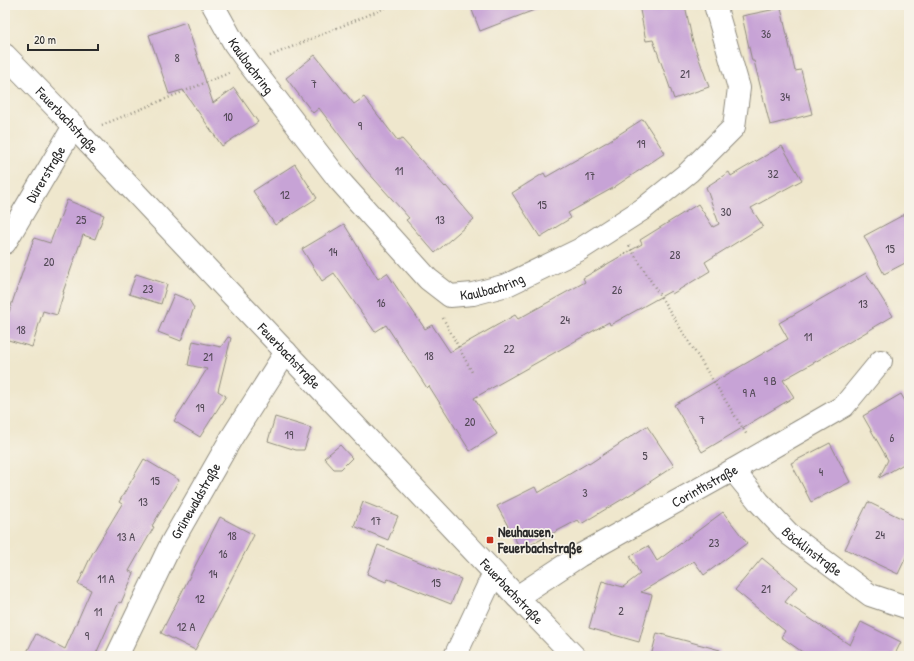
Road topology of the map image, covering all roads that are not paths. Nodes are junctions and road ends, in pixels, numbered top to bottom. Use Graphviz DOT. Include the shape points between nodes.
graph roads {
  1 [pos="212,5"];
  2 [pos="715,5"];
  3 [pos="5,56"];
  4 [pos="77,130"];
  5 [pos="5,243"];
  6 [pos="286,352"];
  7 [pos="881,361"];
  8 [pos="733,470"];
  9 [pos="494,573"];
  10 [pos="517,597"];
  11 [pos="909,608"];
  12 [pos="118,656"];
  13 [pos="455,656"];
  14 [pos="574,656"];
  1 -- 2 [label="street, Kaulbachring" via="249,64 339,180 428,279 450,296 473,294 507,285 579,250 643,208 688,172 734,127 739,88"];
  3 -- 4 [label="street, Feuerbachstraße"];
  4 -- 5 [label="street, Dürerstraße"];
  4 -- 6 [label="street, Feuerbachstraße"];
  6 -- 9 [label="street, Feuerbachstraße"];
  6 -- 12 [label="street, Grünewaldstraße" via="232,437 172,542"];
  7 -- 8 [label="street, Corinthstraße" via="844,406"];
  8 -- 10 [label="street, Corinthstraße" via="579,556"];
  8 -- 11 [label="street, Böcklinstraße" via="790,535 870,595"];
  9 -- 10 [label="street, Feuerbachstraße"];
  9 -- 13 [label="street"];
  10 -- 14 [label="street, Feuerbachstraße"];
}
